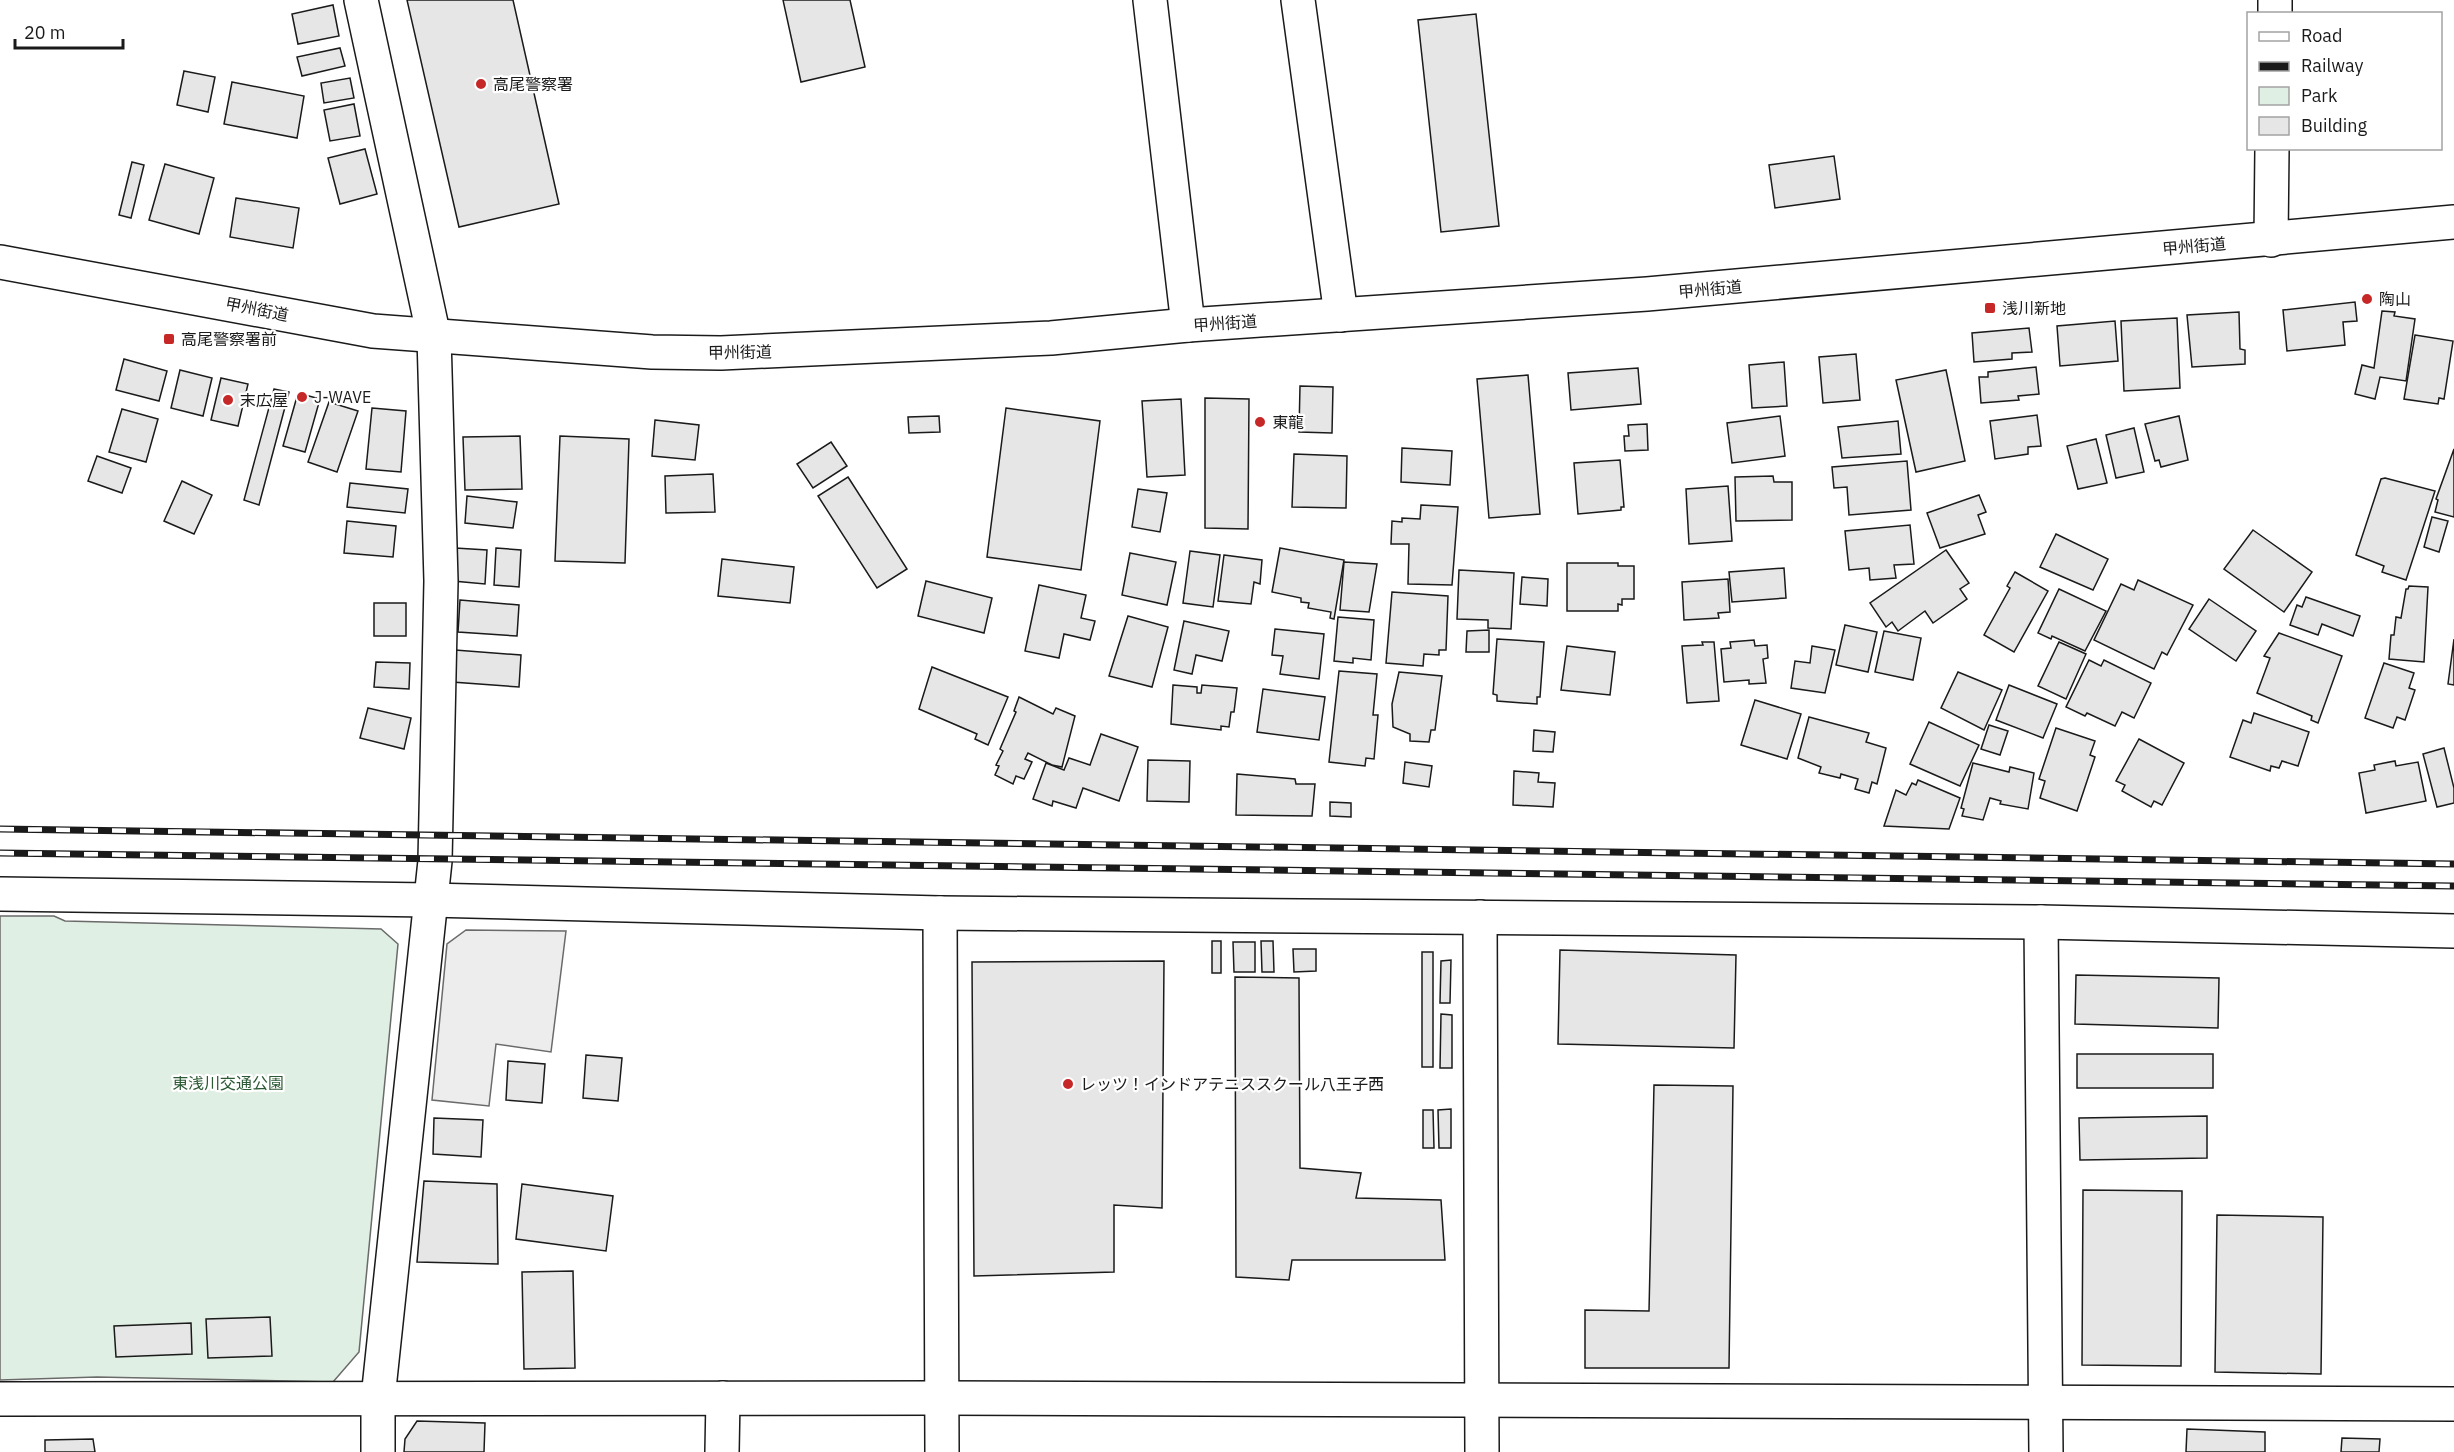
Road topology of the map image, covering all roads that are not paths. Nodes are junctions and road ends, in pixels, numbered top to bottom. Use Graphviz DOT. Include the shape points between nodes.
graph roads {
  1 [pos="361,0"];
  2 [pos="1149,0"];
  3 [pos="1298,0"];
  4 [pos="2271,150"];
  5 [pos="2454,222"];
  6 [pos="2271,240"];
  7 [pos="0,261"];
  8 [pos="1341,315"];
  9 [pos="1188,325"];
  10 [pos="434,337"];
  11 [pos="0,894"];
  12 [pos="430,900"];
  13 [pos="940,913"];
  14 [pos="1480,917"];
  15 [pos="2041,922"];
  16 [pos="2454,931"];
  17 [pos="378,1398"];
  18 [pos="723,1398"];
  19 [pos="942,1398"];
  20 [pos="0,1399"];
  21 [pos="1482,1400"];
  22 [pos="2046,1403"];
  23 [pos="2454,1404"];
  24 [pos="378,1452"];
  25 [pos="723,1452"];
  26 [pos="942,1452"];
  27 [pos="1482,1452"];
  28 [pos="2046,1452"];
  1 -- 10 [label="main road"];
  2 -- 9 [label="main road"];
  3 -- 8 [label="main road"];
  4 -- 6 [label="main road"];
  5 -- 6 [label="main road, 甲州街道"];
  6 -- 8 [label="main road, 甲州街道" via="1647,294"];
  7 -- 10 [label="main road, 甲州街道" via="373,331"];
  8 -- 9 [label="main road, 甲州街道"];
  9 -- 10 [label="main road, 甲州街道" via="940,344 721,353"];
  10 -- 12 [label="main road" via="441,582 436,836"];
  11 -- 12 [label="main road"];
  12 -- 13 [label="main road"];
  12 -- 17 [label="main road"];
  13 -- 14 [label="main road"];
  13 -- 19 [label="main road"];
  14 -- 15 [label="main road"];
  14 -- 21 [label="main road"];
  15 -- 16 [label="main road"];
  15 -- 22 [label="main road"];
  17 -- 18 [label="main road"];
  17 -- 20 [label="main road"];
  17 -- 24 [label="main road"];
  18 -- 19 [label="main road"];
  18 -- 25 [label="main road"];
  19 -- 21 [label="main road"];
  19 -- 26 [label="main road"];
  21 -- 22 [label="main road"];
  21 -- 27 [label="main road"];
  22 -- 23 [label="main road"];
  22 -- 28 [label="main road"];
}
